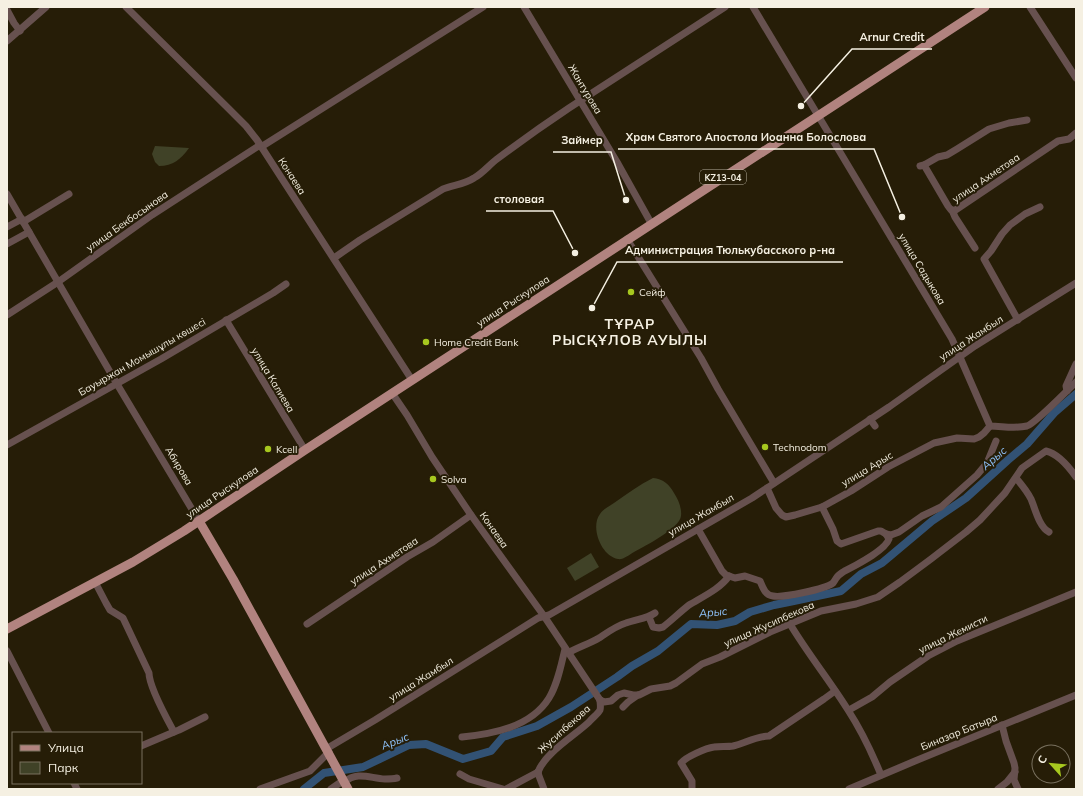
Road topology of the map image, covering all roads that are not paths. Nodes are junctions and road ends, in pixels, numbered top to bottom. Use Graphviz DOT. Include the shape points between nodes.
graph roads {
  1 [pos="46,7"];
  2 [pos="126,7"];
  3 [pos="483,7"];
  4 [pos="524,7"];
  5 [pos="725,7"];
  6 [pos="753,7"];
  7 [pos="985,7"];
  8 [pos="1030,7"];
  9 [pos="7,10"];
  10 [pos="20,31"];
  11 [pos="7,41"];
  12 [pos="1076,78"];
  13 [pos="581,101"];
  14 [pos="818,115"];
  15 [pos="1027,120"];
  16 [pos="1076,133"];
  17 [pos="261,146"];
  18 [pos="7,194"];
  19 [pos="69,194"];
  20 [pos="1040,207"];
  21 [pos="952,210"];
  22 [pos="23,220"];
  23 [pos="651,223"];
  24 [pos="7,227"];
  25 [pos="29,232"];
  26 [pos="627,239"];
  27 [pos="7,244"];
  28 [pos="975,248"];
  29 [pos="334,258"];
  30 [pos="58,282"];
  31 [pos="1076,283"];
  32 [pos="286,284"];
  33 [pos="7,315"];
  34 [pos="226,320"];
  35 [pos="1018,320"];
  36 [pos="960,357"];
  37 [pos="1076,364"];
  38 [pos="412,380"];
  39 [pos="1076,382"];
  40 [pos="117,384"];
  41 [pos="1067,391"];
  42 [pos="392,393"];
  43 [pos="870,419"];
  44 [pos="875,426"];
  45 [pos="990,426"];
  46 [pos="996,441"];
  47 [pos="7,445"];
  48 [pos="305,450"];
  49 [pos="1076,477"];
  50 [pos="1016,478"];
  51 [pos="774,483"];
  52 [pos="767,488"];
  53 [pos="822,507"];
  54 [pos="471,515"];
  55 [pos="199,521"];
  56 [pos="698,529"];
  57 [pos="1049,532"];
  58 [pos="889,536"];
  59 [pos="729,576"];
  60 [pos="95,582"];
  61 [pos="1076,592"];
  62 [pos="544,616"];
  63 [pos="307,624"];
  64 [pos="790,624"];
  65 [pos="7,629"];
  66 [pos="7,651"];
  67 [pos="567,651"];
  68 [pos="836,691"];
  69 [pos="639,695"];
  70 [pos="1076,695"];
  71 [pos="600,700"];
  72 [pos="623,707"];
  73 [pos="849,710"];
  74 [pos="205,717"];
  75 [pos="1002,725"];
  76 [pos="48,732"];
  77 [pos="174,732"];
  78 [pos="462,737"];
  79 [pos="142,746"];
  80 [pos="328,751"];
  81 [pos="538,772"];
  82 [pos="1015,772"];
  83 [pos="460,774"];
  84 [pos="881,775"];
  85 [pos="397,778"];
  86 [pos="344,782"];
  87 [pos="866,786"];
  88 [pos="492,788"];
  89 [pos="260,789"];
  90 [pos="331,789"];
  91 [pos="502,789"];
  92 [pos="506,789"];
  93 [pos="544,789"];
  94 [pos="692,789"];
  95 [pos="849,789"];
  96 [pos="998,789"];
  97 [pos="1018,789"];
  1 -- 10 [label="street"];
  2 -- 17 [label="street, Конаева" via="246,126"];
  3 -- 17 [label="street, улица Бекбосынова"];
  4 -- 13 [label="street, Жантурова"];
  5 -- 13 [label="street"];
  6 -- 14 [label="street, улица Садыкова"];
  7 -- 14 [label="main road, улица Рыскулова / KZ13-04"];
  8 -- 12 [label="street"];
  9 -- 10 [label="street"];
  10 -- 11 [label="street"];
  13 -- 23 [label="street, Жантурова"];
  13 -- 29 [label="street" via="495,160 477,176 443,189"];
  14 -- 23 [label="main road, улица Рыскулова / KZ13-04"];
  14 -- 36 [label="street, улица Садыкова"];
  15 -- 21 [label="street, улица Ахметова" via="989,129 957,149 922,166"];
  16 -- 21 [label="street, улица Ахметова" via="1068,139 1058,141"];
  17 -- 29 [label="street, Конаева"];
  17 -- 30 [label="street, улица Бекбосынова" via="149,217"];
  18 -- 22 [label="street, Абирова"];
  19 -- 22 [label="street"];
  20 -- 35 [label="street" via="1025,214 1010,226 984,259"];
  21 -- 28 [label="street"];
  22 -- 24 [label="street"];
  22 -- 25 [label="street, Абирова"];
  23 -- 26 [label="main road, улица Рыскулова / KZ13-04"];
  25 -- 27 [label="street"];
  25 -- 30 [label="street, Абирова"];
  26 -- 38 [label="main road, улица Рыскулова / KZ13-04"];
  26 -- 51 [label="street"];
  29 -- 38 [label="street, Конаева"];
  30 -- 33 [label="street, улица Бекбосынова"];
  30 -- 40 [label="street, Абирова"];
  31 -- 35 [label="street, улица Жамбыл"];
  32 -- 34 [label="street, Бауыржан Момышұлы көшесі"];
  34 -- 40 [label="street, Бауыржан Момышұлы көшесі"];
  34 -- 48 [label="street, улица Калиева"];
  35 -- 36 [label="street, улица Жамбыл"];
  36 -- 43 [label="street, улица Жамбыл"];
  36 -- 45 [label="street"];
  37 -- 41 [label="street" via="1066,386"];
  38 -- 42 [label="main road, улица Рыскулова / KZ13-04"];
  39 -- 41 [label="street"];
  40 -- 47 [label="street, Бауыржан Момышұлы көшесі"];
  40 -- 55 [label="street, Абирова"];
  41 -- 45 [label="street" via="1029,426"];
  42 -- 48 [label="main road, улица Рыскулова / KZ13-04"];
  42 -- 54 [label="street, Конаева"];
  43 -- 44 [label="street"];
  43 -- 51 [label="street, улица Жамбыл"];
  45 -- 53 [label="street, улица Арыс" via="979,438 957,438 934,443"];
  46 -- 58 [label="street" via="987,463 977,476 941,507"];
  48 -- 55 [label="main road, улица Рыскулова / KZ13-04"];
  49 -- 50 [label="street, улица Жусипбекова" via="1071,466 1046,451 1022,468"];
  50 -- 57 [label="street" via="1025,488 1045,530"];
  50 -- 64 [label="street, улица Жусипбекова" via="971,528 882,594 869,600 821,611"];
  51 -- 52 [label="street, улица Жамбыл"];
  52 -- 53 [label="street, улица Арыс" via="776,508 786,517"];
  52 -- 56 [label="street, улица Жамбыл"];
  53 -- 58 [label="street" via="839,544 878,531"];
  54 -- 62 [label="street, Конаева"];
  54 -- 63 [label="street, улица Ахметова"];
  55 -- 60 [label="main road, улица Рыскулова / KZ13-04"];
  55 -- 80 [label="main road, Абирова"];
  56 -- 59 [label="street" via="722,571"];
  56 -- 62 [label="street, улица Жамбыл"];
  58 -- 59 [label="street" via="888,543 882,549 836,576 832,583 822,588 792,595 773,596 765,592 760,581 745,576"];
  59 -- 67 [label="street" via="659,628 653,627 652,615 618,626 595,640"];
  60 -- 65 [label="main road, улица Рыскулова / KZ13-04"];
  60 -- 77 [label="street" via="110,610 123,618"];
  61 -- 73 [label="street, улица Жемисти" via="957,641 928,656 872,697"];
  62 -- 67 [label="street, Конаева"];
  62 -- 80 [label="street, улица Жамбыл"];
  64 -- 68 [label="street"];
  64 -- 69 [label="street, улица Жусипбекова" via="702,664 676,683"];
  66 -- 76 [label="street"];
  67 -- 71 [label="street, Конаева"];
  67 -- 78 [label="street" via="548,699 532,717 494,733"];
  68 -- 73 [label="street"];
  68 -- 94 [label="street" via="769,736 733,746 714,747 686,758 681,763 692,781"];
  69 -- 71 [label="street, улица Жусипбекова" via="624,693 610,702"];
  69 -- 72 [label="street"];
  70 -- 75 [label="street, Биназар Батыра"];
  71 -- 81 [label="street, Жусипбекова" via="600,710 596,715 554,751 540,766"];
  73 -- 84 [label="street"];
  74 -- 77 [label="street"];
  75 -- 82 [label="street"];
  75 -- 84 [label="street, Биназар Батыра"];
  77 -- 79 [label="street"];
  80 -- 86 [label="main road, Абирова"];
  80 -- 89 [label="street, улица Жамбыл" via="310,770"];
  81 -- 92 [label="street"];
  81 -- 93 [label="street"];
  82 -- 96 [label="street"];
  82 -- 97 [label="street" via="1014,780"];
  83 -- 88 [label="street"];
  84 -- 87 [label="street, Биназар Батыра"];
  85 -- 86 [label="street" via="357,776 350,777"];
  86 -- 90 [label="street"];
  87 -- 95 [label="street, Биназар Батыра"];
  88 -- 91 [label="street"];
}
